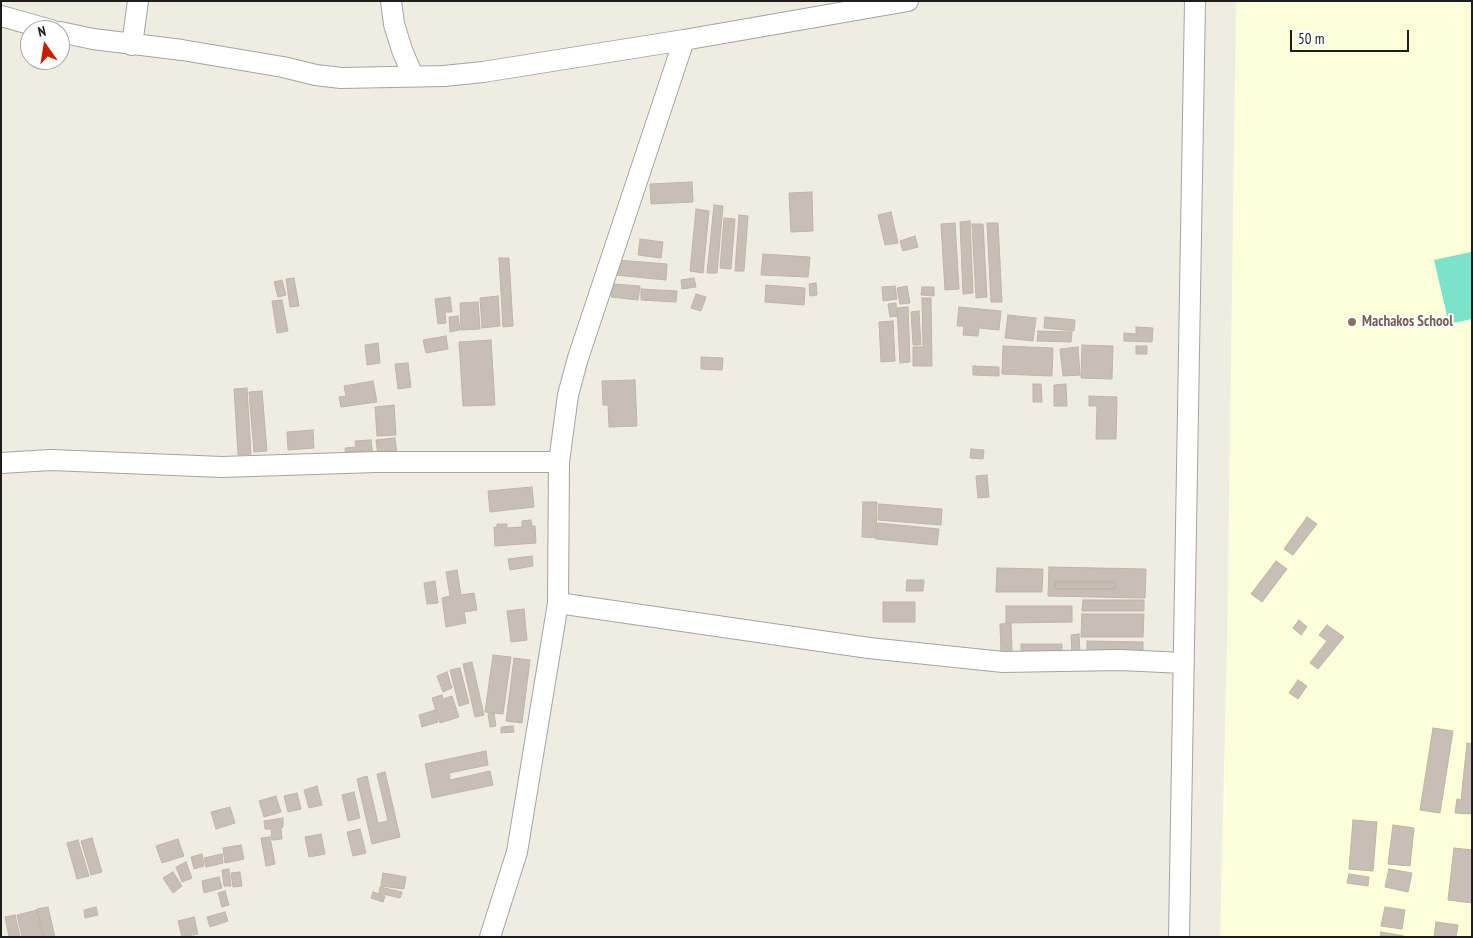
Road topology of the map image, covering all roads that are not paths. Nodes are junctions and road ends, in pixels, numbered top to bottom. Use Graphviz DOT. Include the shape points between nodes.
graph roads {
  1 [pos="138,1"];
  2 [pos="391,1"];
  3 [pos="908,1"];
  4 [pos="1195,1"];
  5 [pos="1,16"];
  6 [pos="20,21"];
  7 [pos="70,34"];
  8 [pos="684,40"];
  9 [pos="132,45"];
  10 [pos="413,76"];
  11 [pos="559,462"];
  12 [pos="1,463"];
  13 [pos="558,603"];
  14 [pos="1184,663"];
  15 [pos="490,937"];
  16 [pos="1179,937"];
  1 -- 9 [label="street"];
  2 -- 10 [label="street" via="394,24"];
  3 -- 8 [label="street"];
  4 -- 14 [label="street"];
  5 -- 6 [label="street"];
  7 -- 9 [label="street"];
  8 -- 10 [label="street" via="484,72"];
  8 -- 11 [label="street" via="578,358 568,395"];
  9 -- 10 [label="street" via="182,50 340,78"];
  11 -- 12 [label="street" via="376,462 222,467 51,460"];
  11 -- 13 [label="street"];
  13 -- 14 [label="street" via="869,648 994,661"];
  13 -- 15 [label="street" via="517,852"];
  14 -- 16 [label="street"];
}
